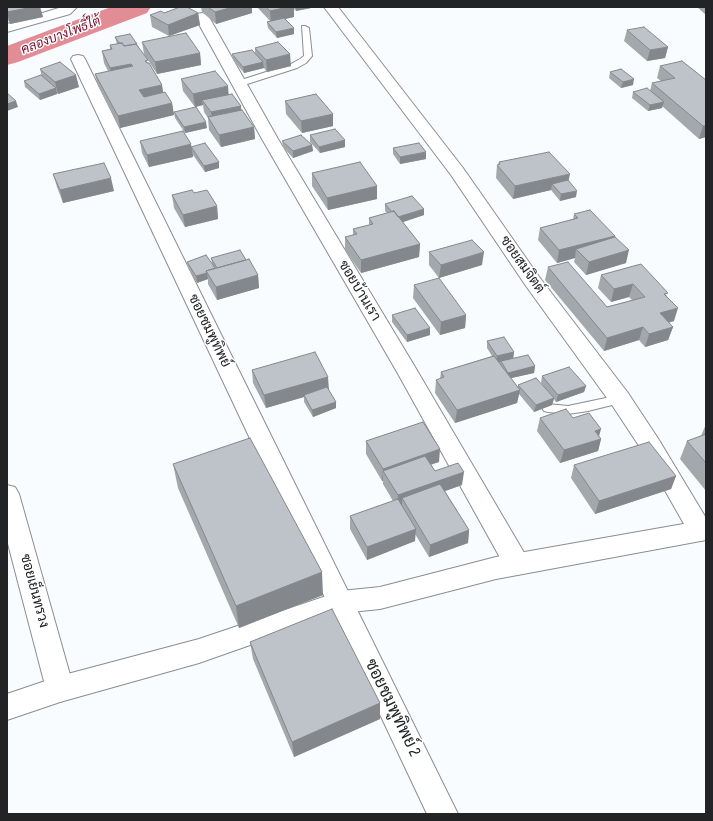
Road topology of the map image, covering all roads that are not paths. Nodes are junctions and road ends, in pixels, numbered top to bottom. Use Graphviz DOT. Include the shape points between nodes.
graph roads {
  1 [pos="70,7"];
  2 [pos="331,7"];
  3 [pos="202,17"];
  4 [pos="7,28"];
  5 [pos="305,28"];
  6 [pos="78,59"];
  7 [pos="238,84"];
  8 [pos="620,399"];
  9 [pos="548,408"];
  10 [pos="7,494"];
  11 [pos="704,531"];
  12 [pos="517,564"];
  13 [pos="341,602"];
  14 [pos="60,689"];
  15 [pos="7,707"];
  16 [pos="443,814"];
  1 -- 4 [label="street" via="65,11"];
  2 -- 8 [label="street, ซอยสมจิตต์" via="457,172 533,282"];
  3 -- 7 [label="street, ซอยบ้านเรา"];
  5 -- 7 [label="lane" via="308,56 303,61"];
  6 -- 13 [label="street, ซอยชมพูทิพย์"];
  7 -- 12 [label="street, ซอยบ้านเรา" via="408,372"];
  8 -- 9 [label="lane" via="568,410"];
  8 -- 11 [label="street, ซอยสมจิตต์"];
  10 -- 14 [label="street, ซอยเย็นทรวง"];
  11 -- 12 [label="street"];
  12 -- 13 [label="street" via="380,598"];
  13 -- 14 [label="street" via="199,651"];
  13 -- 16 [label="street, ซอยชมพูทิพย์ 2"];
  14 -- 15 [label="street"];
}
